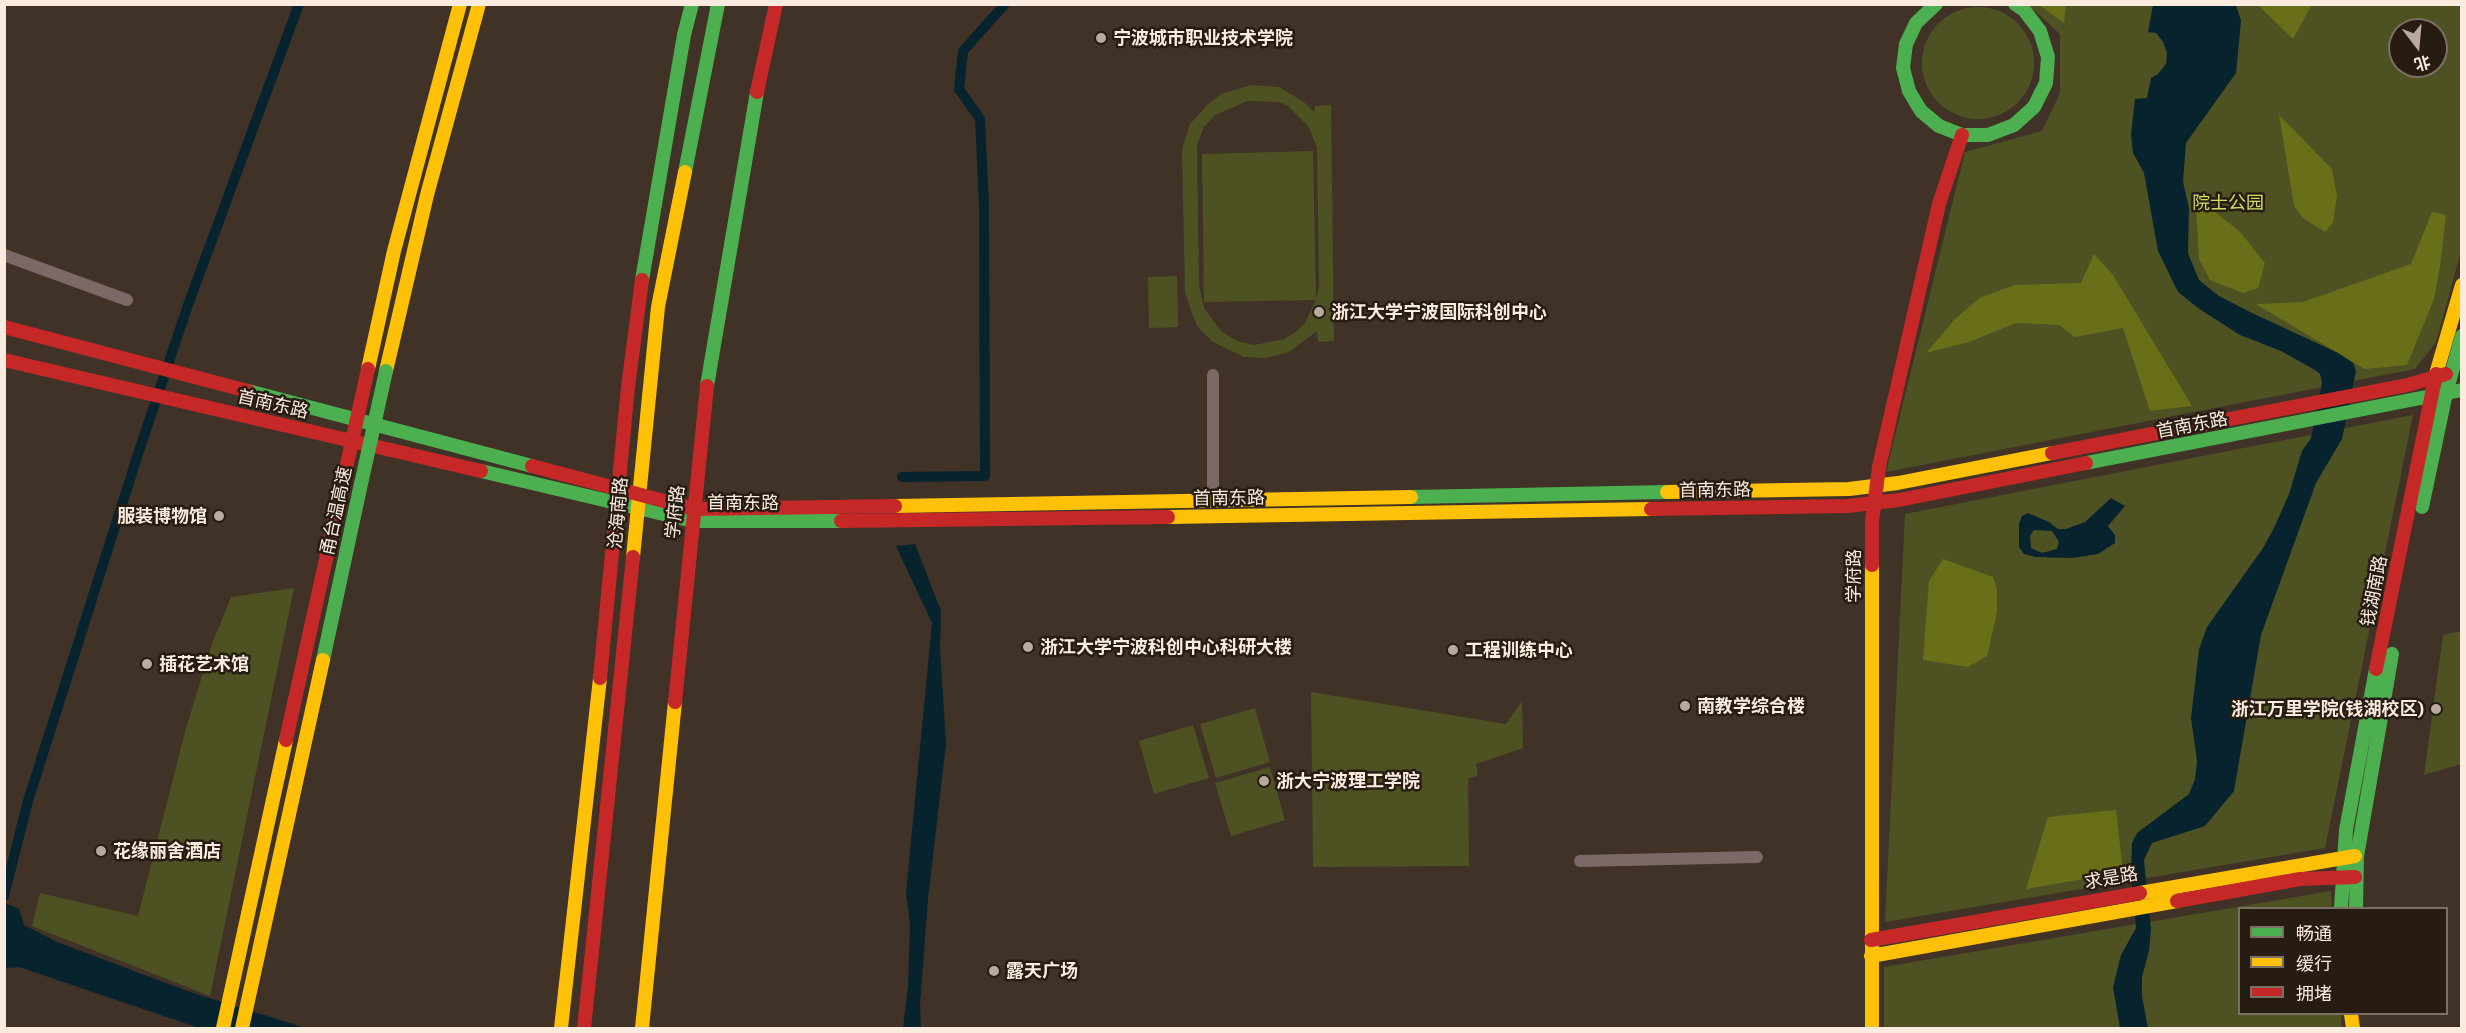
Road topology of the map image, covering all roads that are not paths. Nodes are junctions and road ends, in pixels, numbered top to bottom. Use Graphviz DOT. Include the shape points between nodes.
graph roads {
  1 [pos="460,4"];
  2 [pos="479,4"];
  3 [pos="692,4"];
  4 [pos="718,4"];
  5 [pos="776,4"];
  6 [pos="1936,4"];
  7 [pos="2015,4"];
  8 [pos="1962,135"];
  9 [pos="4,255"];
  10 [pos="2462,285"];
  11 [pos="127,300"];
  12 [pos="4,327"];
  13 [pos="2462,336"];
  14 [pos="4,360"];
  15 [pos="2457,371"];
  16 [pos="1213,375"];
  17 [pos="2435,377"];
  18 [pos="2462,390"];
  19 [pos="2446,393"];
  20 [pos="2430,396"];
  21 [pos="352,441"];
  22 [pos="369,445"];
  23 [pos="1877,486"];
  24 [pos="617,488"];
  25 [pos="1213,500"];
  26 [pos="637,501"];
  27 [pos="616,503"];
  28 [pos="1875,503"];
  29 [pos="693,515"];
  30 [pos="1757,856"];
  31 [pos="2351,857"];
  32 [pos="1580,861"];
  33 [pos="2350,877"];
  34 [pos="2342,907"];
  35 [pos="2356,907"];
  36 [pos="1871,940"];
  37 [pos="1871,956"];
  38 [pos="223,1029"];
  39 [pos="242,1029"];
  40 [pos="561,1029"];
  41 [pos="584,1029"];
  42 [pos="642,1029"];
  43 [pos="1872,1029"];
  1 -- 21 [label="main road, 甬台温高速, bridge" via="394,250"];
  2 -- 22 [label="main road, 甬台温高速, bridge" via="427,195"];
  3 -- 24 [label="main road, 沧海南路" via="644,269"];
  4 -- 26 [label="main road, 沧海南路" via="658,307"];
  5 -- 29 [label="main road, 学府路" via="727,246"];
  6 -- 8 [label="main road" via="1916,23 1906,44 1904,68 1909,91 1921,111 1939,126"];
  7 -- 8 [label="main road" via="2040,31 2048,57 2046,83 2034,107 2014,125 1988,135"];
  8 -- 23 [label="main road, 学府路" via="1939,204"];
  9 -- 11 [label="street"];
  10 -- 17 [label="main road, 钱湖南路"];
  12 -- 24 [label="main road, 首南东路"];
  13 -- 15 [label="main road, 钱湖南路"];
  14 -- 21 [label="main road, 首南东路"];
  15 -- 17 [label="main road, 首南东路"];
  15 -- 19 [label="main road, 钱湖南路"];
  16 -- 25 [label="street"];
  17 -- 20 [label="main road, 钱湖南路"];
  17 -- 23 [label="main road, 首南东路"];
  18 -- 19 [label="main road, 首南东路"];
  19 -- 20 [label="main road, 首南东路"];
  19 -- 31 [label="main road, 钱湖南路"];
  20 -- 28 [label="main road, 首南东路"];
  20 -- 31 [label="main road, 钱湖南路" via="2346,830"];
  21 -- 22 [label="main road, 首南东路"];
  21 -- 38 [label="main road, 甬台温高速, bridge"];
  22 -- 27 [label="main road, 首南东路"];
  22 -- 39 [label="main road, 甬台温高速, bridge"];
  23 -- 25 [label="main road, 首南东路" via="1837,490"];
  23 -- 28 [label="main road, 学府路"];
  24 -- 26 [label="main road, 首南东路"];
  24 -- 27 [label="main road, 沧海南路"];
  25 -- 29 [label="main road, 首南东路"];
  26 -- 27 [label="main road, 首南东路"];
  26 -- 29 [label="main road, 首南东路"];
  26 -- 41 [label="main road, 沧海南路"];
  27 -- 40 [label="main road, 沧海南路" via="591,775"];
  28 -- 29 [label="main road, 首南东路" via="1426,513"];
  28 -- 36 [label="main road, 学府路"];
  29 -- 42 [label="main road, 学府路"];
  30 -- 32 [label="street"];
  31 -- 33 [label="main road, 钱湖南路"];
  31 -- 36 [label="main road, 求是路"];
  33 -- 34 [label="main road, 钱湖南路"];
  33 -- 35 [label="main road, 钱湖南路"];
  33 -- 37 [label="main road, 求是路" via="2300,879"];
  36 -- 37 [label="main road, 学府路"];
  37 -- 43 [label="main road, 学府路"];
}
